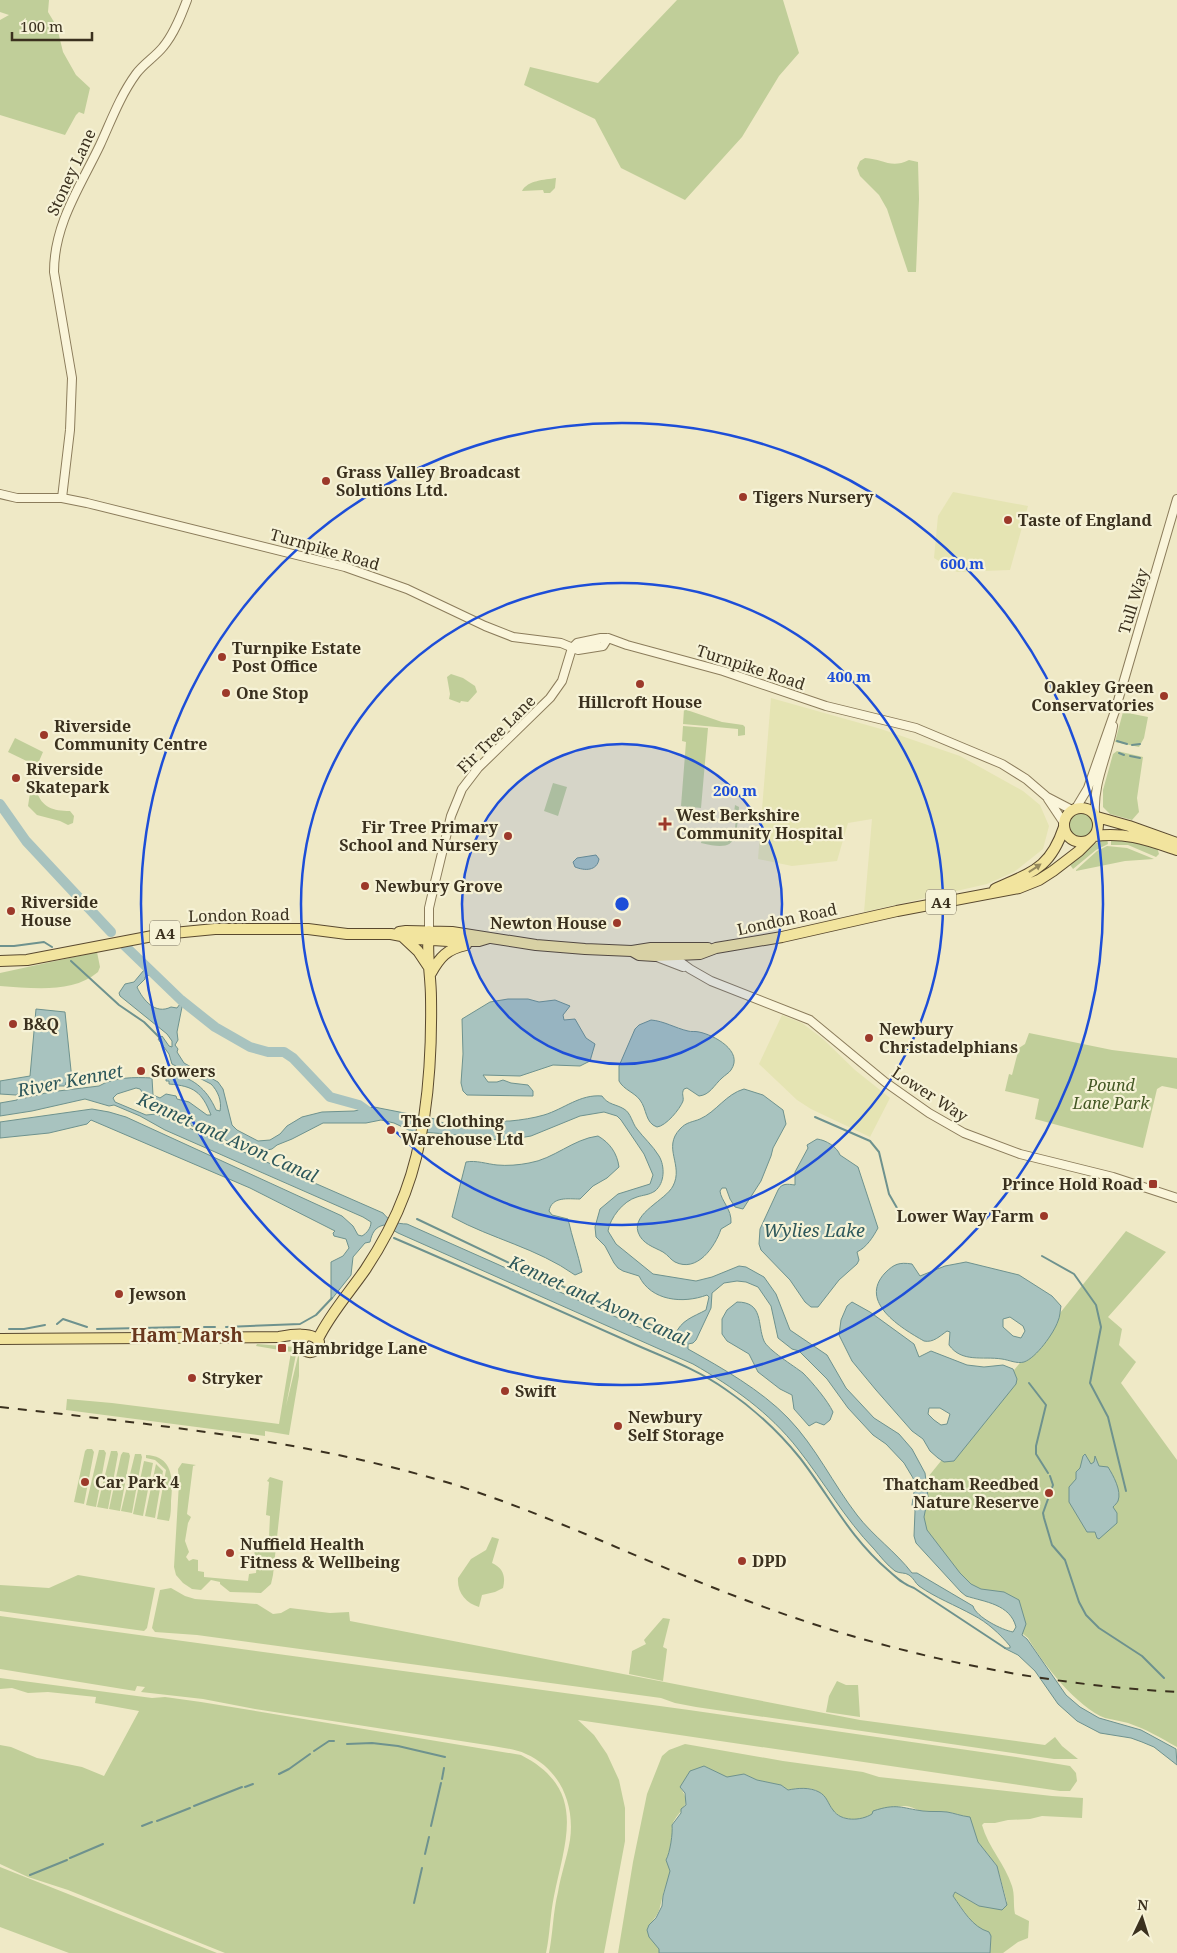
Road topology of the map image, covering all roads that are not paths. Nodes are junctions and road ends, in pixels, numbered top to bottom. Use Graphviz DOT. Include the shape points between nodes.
graph roads {
  1 [pos="187,0"];
  2 [pos="0,494"];
  3 [pos="62,498"];
  4 [pos="1177,499"];
  5 [pos="572,648"];
  6 [pos="1115,711"];
  7 [pos="1048,797"];
  8 [pos="1074,809"];
  9 [pos="1096,815"];
  10 [pos="1064,825"];
  11 [pos="1092,838"];
  12 [pos="1177,843"];
  13 [pos="1177,850"];
  14 [pos="985,893"];
  15 [pos="391,934"];
  16 [pos="402,936"];
  17 [pos="431,937"];
  18 [pos="484,940"];
  19 [pos="716,948"];
  20 [pos="656,952"];
  21 [pos="672,955"];
  22 [pos="694,955"];
  23 [pos="0,961"];
  24 [pos="432,969"];
  25 [pos="690,969"];
  26 [pos="1177,1198"];
  27 [pos="0,1339"];
  1 -- 3 [label="street, Stoney Lane" via="177,26 163,47 139,70 121,98 65,213 57,239 54,272 72,390"];
  2 -- 3 [label="street, Turnpike Road" via="17,498"];
  3 -- 5 [label="street, Turnpike Road" via="338,565 415,593 505,634 561,643"];
  4 -- 6 [label="street, Tull Way"];
  5 -- 7 [label="street, Turnpike Road" via="603,646 608,638 723,671 826,706 916,728 1002,764"];
  5 -- 17 [label="street, Fir Tree Lane" via="562,681 550,698 478,768 462,789 451,816 429,908"];
  6 -- 8 [label="street, Tull Way" via="1088,788"];
  6 -- 9 [label="street, Tull Way" via="1095,793"];
  7 -- 8 [label="street, Turnpike Road"];
  7 -- 10 [label="street, Turnpike Road"];
  8 -- 9 [label="main road" via="1086,808"];
  8 -- 10 [label="main road, A4"];
  9 -- 11 [label="main road" via="1098,829"];
  9 -- 12 [label="main road"];
  10 -- 11 [label="main road" via="1073,840 1083,842"];
  14 -- 10 [label="main road, A4, one-way" via="1044,862 1056,848"];
  11 -- 13 [label="main road" via="1124,834"];
  11 -- 14 [label="main road, A4" via="1040,880 1019,888"];
  14 -- 19 [label="main road, London Road / A4"];
  15 -- 16 [label="main road, London Road / A4"];
  15 -- 17 [label="main road, London Road / A4" via="406,931"];
  15 -- 23 [label="main road, London Road / A4" via="347,934 308,929 192,931 148,936 27,960"];
  16 -- 17 [label="main road, London Road / A4"];
  16 -- 24 [label="main road"];
  17 -- 18 [label="main road, London Road / A4"];
  17 -- 24 [label="main road"];
  18 -- 20 [label="main road, London Road / A4"];
  18 -- 24 [label="main road" via="450,950"];
  19 -- 20 [label="main road, London Road / A4"];
  19 -- 22 [label="main road, London Road / A4"];
  20 -- 21 [label="main road, London Road / A4"];
  20 -- 25 [label="street, Lower Way"];
  21 -- 22 [label="main road, London Road / A4"];
  21 -- 25 [label="street, Lower Way"];
  22 -- 25 [label="street" via="689,961"];
  24 -- 27 [label="main road" via="428,1081 412,1171 397,1213 365,1270 328,1319 308,1338"];
  25 -- 26 [label="street, Lower Way" via="711,981 810,1020 895,1089 952,1127 978,1140 1114,1177"];
}
